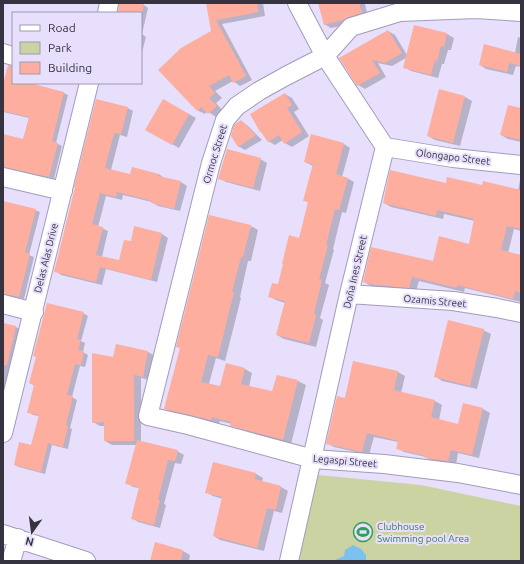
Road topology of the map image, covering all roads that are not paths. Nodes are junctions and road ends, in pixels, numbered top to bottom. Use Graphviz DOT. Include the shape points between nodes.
graph roads {
  1 [pos="297,3"];
  2 [pos="521,12"];
  3 [pos="325,56"];
  4 [pos="89,84"];
  5 [pos="385,147"];
  6 [pos="521,165"];
  7 [pos="3,177"];
  8 [pos="62,191"];
  9 [pos="349,294"];
  10 [pos="3,304"];
  11 [pos="34,312"];
  12 [pos="521,313"];
  13 [pos="148,416"];
  14 [pos="3,433"];
  15 [pos="313,459"];
  16 [pos="521,485"];
  17 [pos="10,536"];
  18 [pos="52,556"];
  19 [pos="12,558"];
  20 [pos="86,561"];
  21 [pos="290,561"];
  1 -- 3 [label="street"];
  2 -- 3 [label="street, Ormoc Street" via="476,9 400,12 351,27"];
  3 -- 5 [label="street"];
  3 -- 13 [label="street, Ormoc Street" via="259,91 237,106 225,120 211,163"];
  4 -- 8 [label="street, Delas Alas Drive"];
  5 -- 6 [label="street, Olongapo Street"];
  5 -- 9 [label="street, Doña Ines Street"];
  7 -- 8 [label="street"];
  8 -- 11 [label="street, Delas Alas Drive"];
  9 -- 12 [label="street, Ozamis Street" via="453,301"];
  9 -- 15 [label="street, Doña Ines Street"];
  10 -- 11 [label="street"];
  11 -- 14 [label="street, Delas Alas Drive"];
  13 -- 15 [label="street, Legaspi Street"];
  15 -- 16 [label="street, Legaspi Street" via="458,473"];
  15 -- 21 [label="street, Doña Ines Street"];
  17 -- 18 [label="street"];
  17 -- 19 [label="street"];
  18 -- 20 [label="street"];
}
